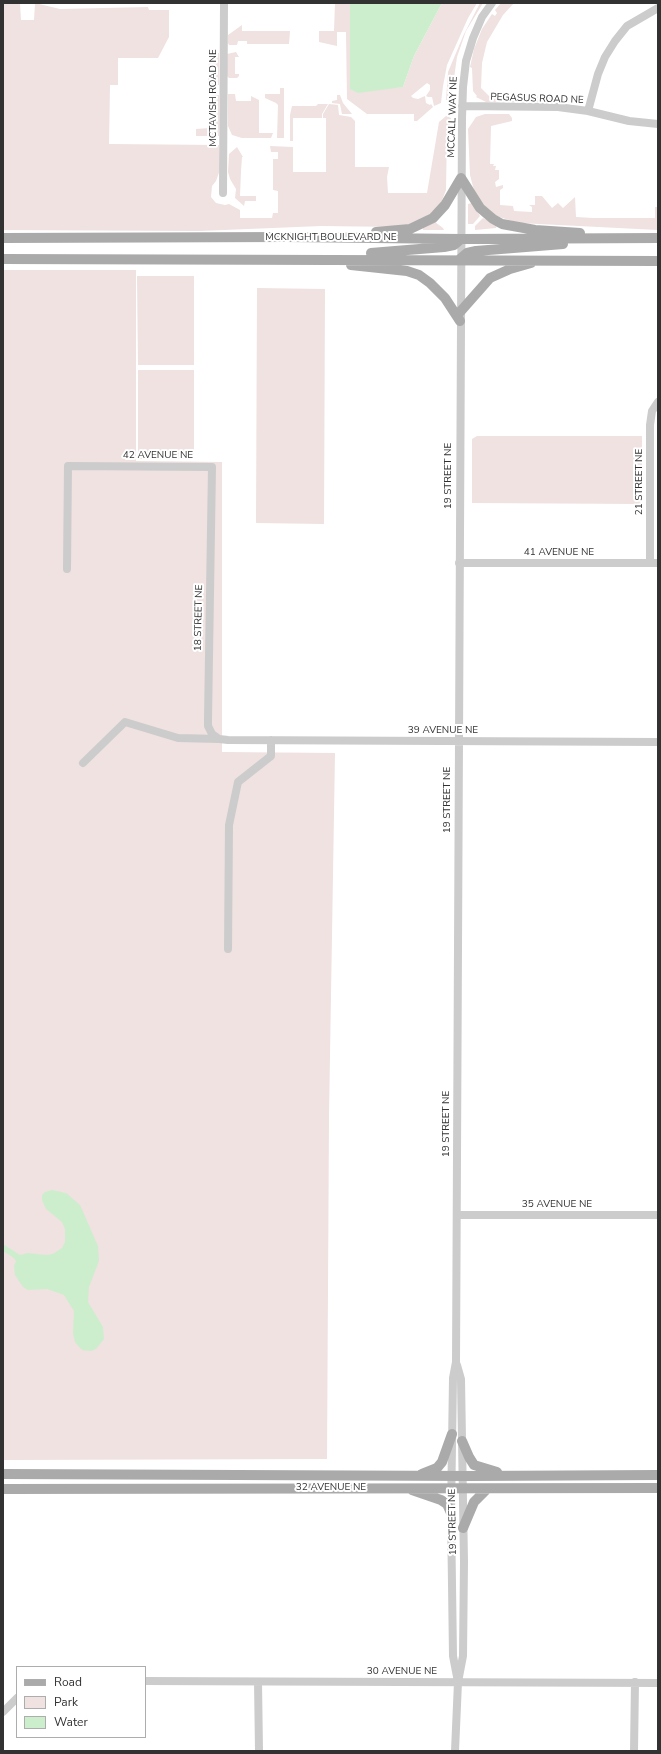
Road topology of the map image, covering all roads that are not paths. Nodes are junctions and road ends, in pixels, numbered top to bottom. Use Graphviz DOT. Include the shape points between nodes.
graph roads {
  1 [pos="224,3"];
  2 [pos="492,3"];
  3 [pos="658,8"];
  4 [pos="462,106"];
  5 [pos="588,111"];
  6 [pos="658,124"];
  7 [pos="461,178"];
  8 [pos="223,192"];
  9 [pos="286,237"];
  10 [pos="3,238"];
  11 [pos="622,238"];
  12 [pos="658,238"];
  13 [pos="461,239"];
  14 [pos="589,239"];
  15 [pos="3,259"];
  16 [pos="295,259"];
  17 [pos="328,259"];
  18 [pos="460,259"];
  19 [pos="544,260"];
  20 [pos="658,261"];
  21 [pos="460,316"];
  22 [pos="658,402"];
  23 [pos="211,484"];
  24 [pos="459,563"];
  25 [pos="654,563"];
  26 [pos="67,569"];
  27 [pos="224,740"];
  28 [pos="271,740"];
  29 [pos="458,741"];
  30 [pos="658,742"];
  31 [pos="83,763"];
  32 [pos="228,949"];
  33 [pos="457,1215"];
  34 [pos="658,1215"];
  35 [pos="456,1362"];
  36 [pos="452,1434"];
  37 [pos="462,1441"];
  38 [pos="3,1474"];
  39 [pos="508,1475"];
  40 [pos="658,1475"];
  41 [pos="418,1476"];
  42 [pos="452,1476"];
  43 [pos="463,1476"];
  44 [pos="407,1488"];
  45 [pos="457,1488"];
  46 [pos="658,1488"];
  47 [pos="3,1489"];
  48 [pos="487,1489"];
  49 [pos="451,1513"];
  50 [pos="463,1528"];
  51 [pos="146,1681"];
  52 [pos="258,1682"];
  53 [pos="458,1682"];
  54 [pos="635,1682"];
  55 [pos="658,1683"];
  56 [pos="16,1699"];
  57 [pos="4,1710"];
  58 [pos="259,1751"];
  59 [pos="455,1751"];
  60 [pos="634,1751"];
  1 -- 8 [label="street, MCTAVISH ROAD NE"];
  2 -- 4 [label="street, MCCALL WAY NE" via="482,17 466,61"];
  3 -- 5 [label="street" via="627,26 614,42 598,74"];
  4 -- 5 [label="street, PEGASUS ROAD NE" via="558,107"];
  4 -- 7 [label="street, MCCALL WAY NE"];
  5 -- 6 [label="street, PEGASUS ROAD NE" via="629,121"];
  7 -- 9 [label="main road" via="439,213 424,224 410,229"];
  7 -- 11 [label="main road" via="480,208 502,224 535,230"];
  7 -- 13 [label="street, MCCALL WAY NE"];
  9 -- 10 [label="main road, MCKNIGHT BOULEVARD NE"];
  9 -- 13 [label="main road, MCKNIGHT BOULEVARD NE"];
  11 -- 12 [label="main road, MCKNIGHT BOULEVARD NE"];
  11 -- 14 [label="main road, MCKNIGHT BOULEVARD NE"];
  13 -- 14 [label="main road, MCKNIGHT BOULEVARD NE"];
  13 -- 17 [label="main road" via="444,247"];
  13 -- 18 [label="street, 19 STREET NE"];
  14 -- 18 [label="main road" via="558,245 476,251 467,253"];
  15 -- 16 [label="main road"];
  16 -- 17 [label="main road"];
  16 -- 21 [label="main road" via="406,271 419,275 430,283"];
  17 -- 18 [label="main road"];
  18 -- 19 [label="main road"];
  18 -- 21 [label="street, 19 STREET NE"];
  19 -- 20 [label="main road"];
  19 -- 21 [label="main road" via="510,268 490,278"];
  21 -- 24 [label="street, 19 STREET NE"];
  22 -- 25 [label="street, 21 STREET NE" via="652,411 650,425"];
  23 -- 26 [label="street, 42 AVENUE NE" via="212,467 68,466"];
  23 -- 27 [label="street, 18 STREET NE" via="208,719 212,734"];
  24 -- 25 [label="street, 41 AVENUE NE"];
  24 -- 29 [label="street, 19 STREET NE"];
  27 -- 28 [label="street, 39 AVENUE NE"];
  27 -- 31 [label="street, 39 AVENUE NE" via="178,738 125,722"];
  28 -- 29 [label="street, 39 AVENUE NE"];
  28 -- 32 [label="street" via="271,756 238,782 229,825"];
  29 -- 30 [label="street, 39 AVENUE NE"];
  29 -- 33 [label="street, 19 STREET NE"];
  33 -- 34 [label="street, 35 AVENUE NE"];
  33 -- 35 [label="street, 19 STREET NE"];
  35 -- 36 [label="street, 19 STREET NE" via="453,1378"];
  35 -- 37 [label="street, 19 STREET NE" via="461,1379"];
  36 -- 41 [label="main road" via="442,1462 437,1468"];
  36 -- 42 [label="street, 19 STREET NE"];
  37 -- 39 [label="main road" via="474,1465"];
  37 -- 43 [label="street, 19 STREET NE"];
  38 -- 41 [label="main road, 32 AVENUE NE"];
  39 -- 40 [label="main road, 32 AVENUE NE"];
  39 -- 43 [label="main road, 32 AVENUE NE"];
  41 -- 42 [label="main road, 32 AVENUE NE"];
  42 -- 43 [label="main road, 32 AVENUE NE"];
  42 -- 45 [label="street, 19 STREET NE"];
  43 -- 45 [label="street, 19 STREET NE"];
  44 -- 45 [label="main road, 32 AVENUE NE"];
  44 -- 47 [label="main road, 32 AVENUE NE"];
  44 -- 49 [label="main road" via="440,1500 447,1504"];
  45 -- 48 [label="main road, 32 AVENUE NE"];
  45 -- 49 [label="street, 19 STREET NE"];
  45 -- 50 [label="street, 19 STREET NE"];
  46 -- 48 [label="main road, 32 AVENUE NE"];
  48 -- 50 [label="main road" via="474,1502"];
  49 -- 53 [label="street, 19 STREET NE" via="453,1656"];
  50 -- 53 [label="street, 19 STREET NE" via="463,1656"];
  51 -- 52 [label="street, 30 AVENUE NE"];
  52 -- 53 [label="street, 30 AVENUE NE"];
  52 -- 58 [label="street"];
  53 -- 54 [label="street, 30 AVENUE NE"];
  53 -- 59 [label="street, 19 STREET NE"];
  54 -- 55 [label="street, 30 AVENUE NE"];
  54 -- 60 [label="street"];
  56 -- 57 [label="street"];
}
